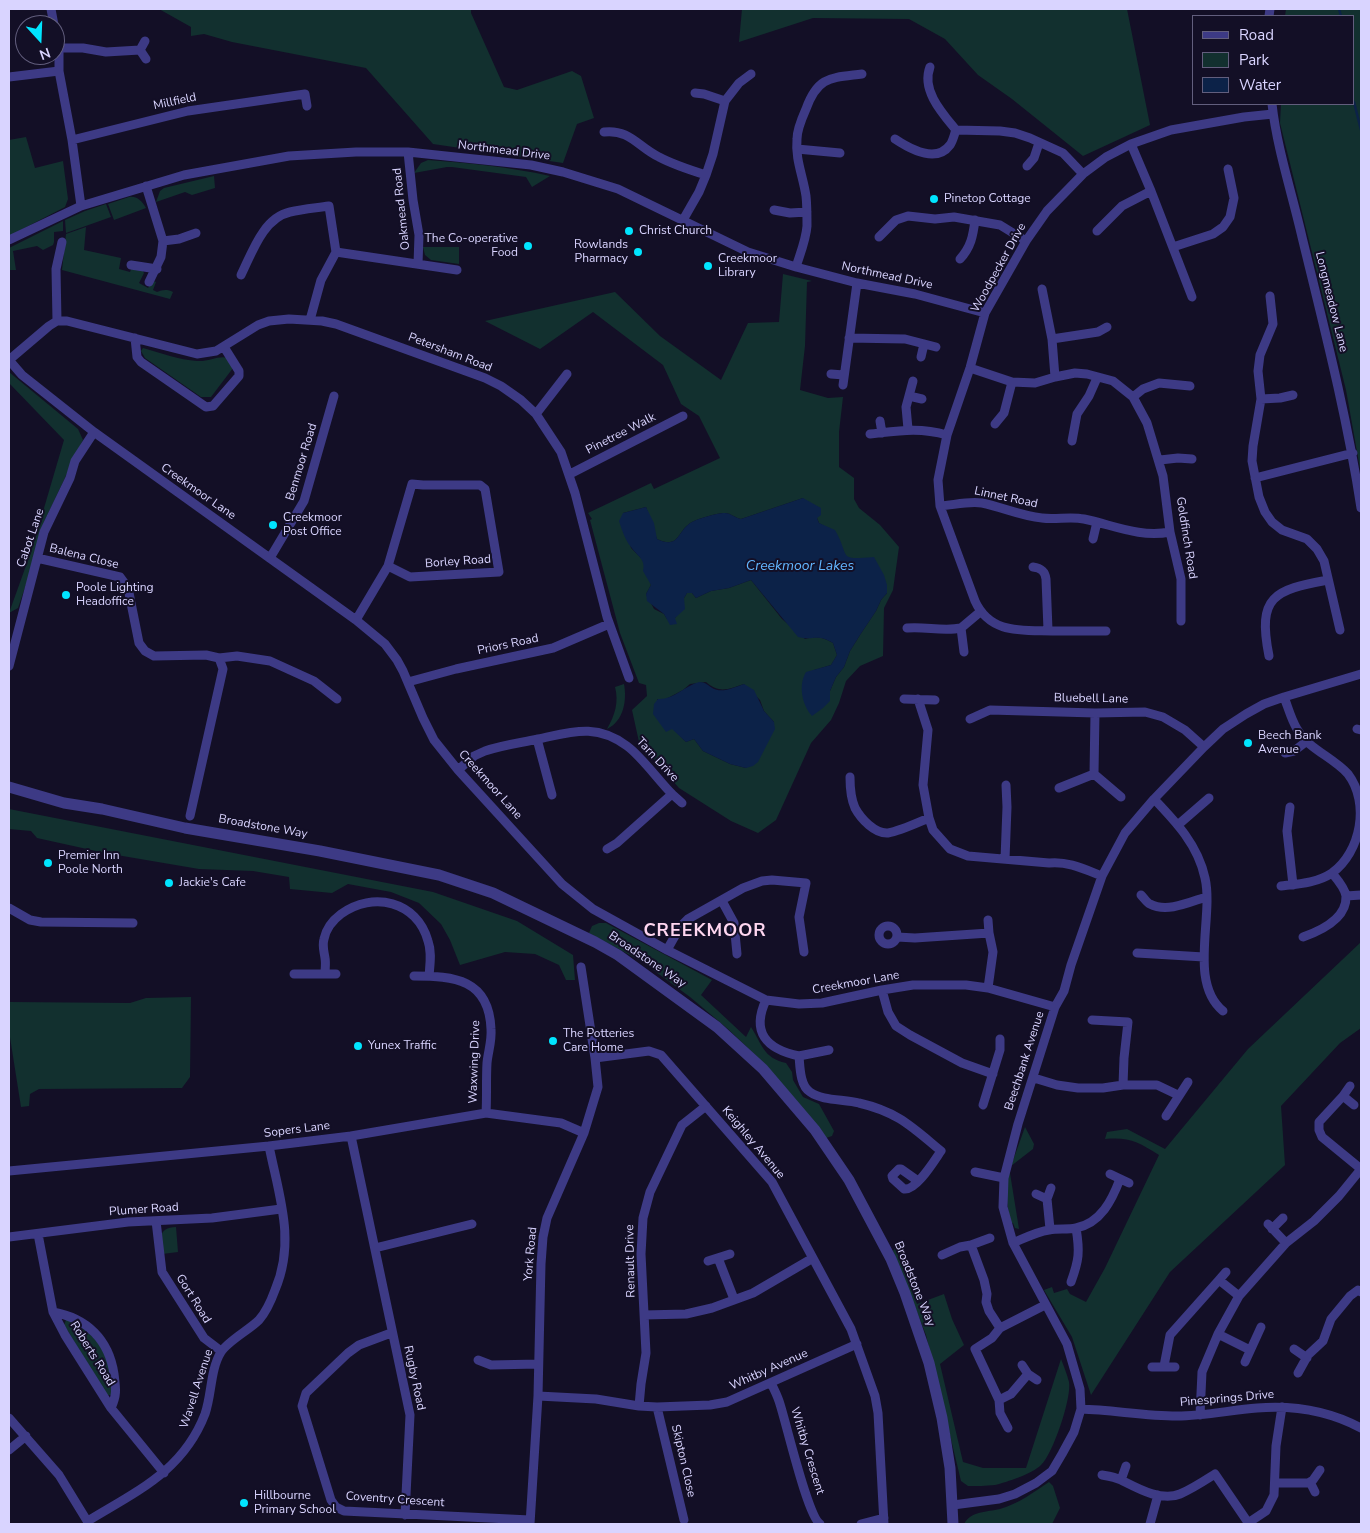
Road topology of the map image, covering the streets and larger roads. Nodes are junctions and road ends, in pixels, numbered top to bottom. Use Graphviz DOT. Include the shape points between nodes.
graph roads {
  1 [pos="145,41"];
  2 [pos="65,48"];
  3 [pos="140,50"];
  4 [pos="146,59"];
  5 [pos="59,65"];
  6 [pos="930,67"];
  7 [pos="59,71"];
  8 [pos="751,74"];
  9 [pos="862,74"];
  10 [pos="9,77"];
  11 [pos="694,93"];
  12 [pos="725,101"];
  13 [pos="1272,105"];
  14 [pos="307,106"];
  15 [pos="1273,114"];
  16 [pos="956,130"];
  17 [pos="604,132"];
  18 [pos="895,139"];
  19 [pos="72,140"];
  20 [pos="1039,143"];
  21 [pos="1131,144"];
  22 [pos="797,150"];
  23 [pos="408,152"];
  24 [pos="840,153"];
  25 [pos="1027,166"];
  26 [pos="1228,169"];
  27 [pos="1082,174"];
  28 [pos="706,175"];
  29 [pos="146,186"];
  30 [pos="1151,191"];
  31 [pos="81,206"];
  32 [pos="774,210"];
  33 [pos="806,212"];
  34 [pos="683,220"];
  35 [pos="975,220"];
  36 [pos="1098,231"];
  37 [pos="196,233"];
  38 [pos="880,237"];
  39 [pos="9,240"];
  40 [pos="163,241"];
  41 [pos="1026,241"];
  42 [pos="62,242"];
  43 [pos="1172,247"];
  44 [pos="336,252"];
  45 [pos="960,259"];
  46 [pos="418,264"];
  47 [pos="131,265"];
  48 [pos="796,267"];
  49 [pos="157,269"];
  50 [pos="457,270"];
  51 [pos="241,275"];
  52 [pos="149,282"];
  53 [pos="857,284"];
  54 [pos="1042,289"];
  55 [pos="1270,296"];
  56 [pos="1192,297"];
  57 [pos="985,313"];
  58 [pos="310,320"];
  59 [pos="57,321"];
  60 [pos="1107,327"];
  61 [pos="135,338"];
  62 [pos="849,338"];
  63 [pos="1052,339"];
  64 [pos="924,344"];
  65 [pos="224,347"];
  66 [pos="936,347"];
  67 [pos="921,356"];
  68 [pos="9,360"];
  69 [pos="970,368"];
  70 [pos="567,374"];
  71 [pos="831,374"];
  72 [pos="844,375"];
  73 [pos="1055,377"];
  74 [pos="1097,378"];
  75 [pos="913,382"];
  76 [pos="1012,382"];
  77 [pos="843,386"];
  78 [pos="1190,386"];
  79 [pos="1293,395"];
  80 [pos="334,396"];
  81 [pos="909,396"];
  82 [pos="1133,397"];
  83 [pos="922,399"];
  84 [pos="1261,399"];
  85 [pos="536,414"];
  86 [pos="683,416"];
  87 [pos="880,421"];
  88 [pos="995,424"];
  89 [pos="908,429"];
  90 [pos="94,432"];
  91 [pos="882,433"];
  92 [pos="870,434"];
  93 [pos="947,434"];
  94 [pos="1072,441"];
  95 [pos="1353,453"];
  96 [pos="1192,459"];
  97 [pos="1160,460"];
  98 [pos="570,474"];
  99 [pos="1256,478"];
  100 [pos="940,506"];
  101 [pos="1361,508"];
  102 [pos="1097,522"];
  103 [pos="1170,532"];
  104 [pos="1093,539"];
  105 [pos="37,558"];
  106 [pos="270,558"];
  107 [pos="388,566"];
  108 [pos="1033,566"];
  109 [pos="1328,580"];
  110 [pos="980,612"];
  111 [pos="356,620"];
  112 [pos="1181,621"];
  113 [pos="610,624"];
  114 [pos="9,626"];
  115 [pos="907,628"];
  116 [pos="962,628"];
  117 [pos="18,629"];
  118 [pos="1048,630"];
  119 [pos="1340,630"];
  120 [pos="1106,631"];
  121 [pos="964,652"];
  122 [pos="1269,656"];
  123 [pos="219,658"];
  124 [pos="9,666"];
  125 [pos="1361,674"];
  126 [pos="629,678"];
  127 [pos="408,682"];
  128 [pos="1284,697"];
  129 [pos="336,699"];
  130 [pos="904,699"];
  131 [pos="918,700"];
  132 [pos="935,700"];
  133 [pos="1095,713"];
  134 [pos="970,719"];
  135 [pos="538,739"];
  136 [pos="1308,742"];
  137 [pos="1204,747"];
  138 [pos="1285,753"];
  139 [pos="458,770"];
  140 [pos="1094,774"];
  141 [pos="850,777"];
  142 [pos="1006,785"];
  143 [pos="9,787"];
  144 [pos="1059,788"];
  145 [pos="672,794"];
  146 [pos="552,795"];
  147 [pos="1121,797"];
  148 [pos="1209,798"];
  149 [pos="1360,798"];
  150 [pos="1154,799"];
  151 [pos="682,803"];
  152 [pos="1290,807"];
  153 [pos="190,816"];
  154 [pos="929,818"];
  155 [pos="1179,824"];
  156 [pos="607,848"];
  157 [pos="1006,859"];
  158 [pos="1332,873"];
  159 [pos="1102,876"];
  160 [pos="1292,885"];
  161 [pos="1281,886"];
  162 [pos="1141,895"];
  163 [pos="1361,895"];
  164 [pos="1346,896"];
  165 [pos="1206,897"];
  166 [pos="722,901"];
  167 [pos="9,908"];
  168 [pos="988,920"];
  169 [pos="133,923"];
  170 [pos="989,933"];
  171 [pos="897,936"];
  172 [pos="1302,937"];
  173 [pos="667,950"];
  174 [pos="804,952"];
  175 [pos="1137,953"];
  176 [pos="737,954"];
  177 [pos="1204,957"];
  178 [pos="580,967"];
  179 [pos="294,974"];
  180 [pos="325,974"];
  181 [pos="336,974"];
  182 [pos="414,976"];
  183 [pos="430,976"];
  184 [pos="988,988"];
  185 [pos="882,990"];
  186 [pos="766,1000"];
  187 [pos="1055,1007"];
  188 [pos="1223,1011"];
  189 [pos="1130,1012"];
  190 [pos="1092,1020"];
  191 [pos="1128,1022"];
  192 [pos="1000,1039"];
  193 [pos="829,1050"];
  194 [pos="798,1056"];
  195 [pos="595,1058"];
  196 [pos="993,1074"];
  197 [pos="1034,1078"];
  198 [pos="1188,1082"];
  199 [pos="1123,1085"];
  200 [pos="1350,1086"];
  201 [pos="1178,1095"];
  202 [pos="1343,1096"];
  203 [pos="983,1105"];
  204 [pos="706,1106"];
  205 [pos="1354,1106"];
  206 [pos="486,1113"];
  207 [pos="1166,1116"];
  208 [pos="584,1133"];
  209 [pos="351,1136"];
  210 [pos="269,1146"];
  211 [pos="941,1152"];
  212 [pos="950,1157"];
  213 [pos="9,1171"];
  214 [pos="975,1172"];
  215 [pos="1110,1174"];
  216 [pos="1004,1178"];
  217 [pos="918,1181"];
  218 [pos="1051,1188"];
  219 [pos="1036,1194"];
  220 [pos="1046,1198"];
  221 [pos="282,1209"];
  222 [pos="1282,1218"];
  223 [pos="156,1221"];
  224 [pos="472,1224"];
  225 [pos="1076,1228"];
  226 [pos="1050,1229"];
  227 [pos="38,1234"];
  228 [pos="9,1237"];
  229 [pos="990,1238"];
  230 [pos="1286,1242"];
  231 [pos="1013,1243"];
  232 [pos="971,1246"];
  233 [pos="375,1248"];
  234 [pos="730,1254"];
  235 [pos="942,1255"];
  236 [pos="718,1258"];
  237 [pos="813,1258"];
  238 [pos="708,1261"];
  239 [pos="1065,1267"];
  240 [pos="1075,1270"];
  241 [pos="1226,1272"];
  242 [pos="1219,1280"];
  243 [pos="1070,1282"];
  244 [pos="1358,1289"];
  245 [pos="1239,1296"];
  246 [pos="734,1299"];
  247 [pos="1045,1305"];
  248 [pos="53,1312"];
  249 [pos="644,1316"];
  250 [pos="1261,1327"];
  251 [pos="1000,1328"];
  252 [pos="391,1333"];
  253 [pos="1218,1334"];
  254 [pos="857,1344"];
  255 [pos="975,1349"];
  256 [pos="1250,1350"];
  257 [pos="1294,1350"];
  258 [pos="221,1351"];
  259 [pos="966,1354"];
  260 [pos="1307,1358"];
  261 [pos="478,1360"];
  262 [pos="1245,1362"];
  263 [pos="538,1364"];
  264 [pos="1022,1364"];
  265 [pos="1164,1366"];
  266 [pos="1152,1367"];
  267 [pos="1175,1368"];
  268 [pos="1298,1373"];
  269 [pos="1028,1374"];
  270 [pos="1037,1380"];
  271 [pos="771,1383"];
  272 [pos="538,1396"];
  273 [pos="999,1400"];
  274 [pos="639,1406"];
  275 [pos="657,1407"];
  276 [pos="1282,1407"];
  277 [pos="111,1408"];
  278 [pos="1081,1410"];
  279 [pos="1200,1415"];
  280 [pos="9,1418"];
  281 [pos="1360,1425"];
  282 [pos="1008,1428"];
  283 [pos="26,1436"];
  284 [pos="9,1450"];
  285 [pos="1126,1466"];
  286 [pos="1320,1470"];
  287 [pos="164,1473"];
  288 [pos="1102,1475"];
  289 [pos="1121,1480"];
  290 [pos="1310,1482"];
  291 [pos="1275,1483"];
  292 [pos="1314,1492"];
  293 [pos="1158,1495"];
  294 [pos="953,1505"];
  295 [pos="404,1515"];
  296 [pos="684,1520"];
  297 [pos="884,1521"];
  298 [pos="530,1522"];
  299 [pos="89,1523"];
  300 [pos="820,1524"];
  301 [pos="861,1524"];
  302 [pos="953,1524"];
  303 [pos="1150,1524"];
  304 [pos="1248,1524"];
  1 -- 3 [label="street"];
  2 -- 3 [label="street" via="106,52"];
  3 -- 4 [label="street"];
  5 -- 7 [label="street"];
  6 -- 16 [label="street" via="928,82 936,106"];
  7 -- 10 [label="street"];
  7 -- 19 [label="street"];
  8 -- 12 [label="street"];
  9 -- 22 [label="street" via="833,78 820,84 811,95 797,137"];
  11 -- 12 [label="street"];
  12 -- 28 [label="street"];
  13 -- 15 [label="street, Longmeadow Lane"];
  14 -- 19 [label="street, Millfield" via="305,94 285,101 188,111"];
  15 -- 21 [label="street, Woodpecker Drive" via="1171,130"];
  15 -- 95 [label="street, Longmeadow Lane"];
  16 -- 18 [label="street" via="951,144 934,155 907,147"];
  16 -- 20 [label="street" via="1015,133"];
  17 -- 28 [label="street" via="614,131 632,137 657,156"];
  19 -- 31 [label="street"];
  20 -- 25 [label="street" via="1034,158"];
  20 -- 27 [label="street" via="1063,153"];
  21 -- 27 [label="street, Woodpecker Drive"];
  21 -- 30 [label="street"];
  22 -- 24 [label="street"];
  22 -- 33 [label="street"];
  23 -- 29 [label="street, Northmead Drive" via="337,152 272,158"];
  23 -- 34 [label="street, Northmead Drive" via="531,165 563,172 618,189"];
  23 -- 46 [label="street, Oakmead Road" via="419,235"];
  26 -- 43 [label="street" via="1234,198 1230,217 1223,227 1213,234"];
  27 -- 41 [label="street, Woodpecker Drive" via="1047,211"];
  28 -- 34 [label="street"];
  29 -- 31 [label="street, Northmead Drive"];
  29 -- 40 [label="street"];
  30 -- 36 [label="street" via="1122,206"];
  30 -- 43 [label="street"];
  31 -- 39 [label="street, Northmead Drive"];
  32 -- 33 [label="street"];
  33 -- 48 [label="street" via="807,228"];
  34 -- 48 [label="street, Northmead Drive" via="748,252"];
  35 -- 38 [label="street" via="908,216 896,220"];
  35 -- 41 [label="street" via="1000,225"];
  35 -- 45 [label="street" via="971,244"];
  37 -- 40 [label="street" via="187,241"];
  40 -- 49 [label="street"];
  41 -- 57 [label="street, Woodpecker Drive"];
  42 -- 59 [label="street" via="56,269"];
  43 -- 56 [label="street"];
  44 -- 46 [label="street, Oakmead Road"];
  44 -- 51 [label="street" via="329,203 289,212 273,221"];
  44 -- 58 [label="street" via="321,280"];
  46 -- 50 [label="street, Oakmead Road"];
  47 -- 49 [label="street"];
  48 -- 53 [label="street, Northmead Drive"];
  49 -- 52 [label="street"];
  53 -- 57 [label="street, Northmead Drive" via="915,294"];
  53 -- 62 [label="street"];
  54 -- 63 [label="street"];
  55 -- 84 [label="street" via="1273,324 1264,343 1258,371"];
  57 -- 69 [label="street, Woodpecker Drive"];
  58 -- 65 [label="street, Petersham Road" via="269,320"];
  58 -- 85 [label="street, Petersham Road" via="336,324 486,378 514,395"];
  59 -- 61 [label="street, Petersham Road"];
  59 -- 68 [label="street"];
  60 -- 63 [label="street"];
  61 -- 65 [label="street, Petersham Road" via="196,354"];
  61 -- 65 [label="street" via="137,357 141,362 206,407 213,406 239,376"];
  62 -- 64 [label="street" via="905,339"];
  62 -- 72 [label="street"];
  63 -- 73 [label="street"];
  64 -- 66 [label="street"];
  64 -- 67 [label="street"];
  68 -- 90 [label="street, Creekmoor Lane" via="22,375"];
  69 -- 76 [label="street, Goldfinch Road"];
  69 -- 93 [label="street, Woodpecker Drive"];
  70 -- 85 [label="street"];
  71 -- 72 [label="street"];
  72 -- 77 [label="street"];
  73 -- 74 [label="street, Goldfinch Road" via="1087,374"];
  73 -- 76 [label="street, Goldfinch Road" via="1035,383"];
  74 -- 82 [label="street, Goldfinch Road" via="1113,381"];
  74 -- 94 [label="street" via="1077,414"];
  75 -- 81 [label="street"];
  76 -- 88 [label="street" via="1004,412"];
  78 -- 82 [label="street" via="1158,383"];
  79 -- 84 [label="street"];
  80 -- 106 [label="street, Benmoor Road" via="304,501"];
  81 -- 83 [label="street"];
  81 -- 89 [label="street" via="906,407"];
  82 -- 97 [label="street, Goldfinch Road" via="1147,423"];
  84 -- 99 [label="street" via="1252,460"];
  85 -- 98 [label="street, Petersham Road" via="561,452"];
  86 -- 98 [label="street, Pinetree Walk"];
  87 -- 91 [label="street"];
  89 -- 91 [label="street"];
  89 -- 93 [label="street"];
  90 -- 105 [label="street, Cabot Lane" via="75,461 44,532"];
  90 -- 106 [label="street, Creekmoor Lane"];
  91 -- 92 [label="street"];
  93 -- 100 [label="street, Woodpecker Drive" via="938,480"];
  95 -- 99 [label="street"];
  95 -- 101 [label="street, Longmeadow Lane"];
  96 -- 97 [label="street"];
  97 -- 103 [label="street, Goldfinch Road"];
  98 -- 113 [label="street, Petersham Road"];
  99 -- 109 [label="street" via="1259,497 1268,517 1282,530 1307,539 1318,549"];
  100 -- 102 [label="street, Linnet Road" via="980,503 1030,517 1081,518"];
  100 -- 110 [label="street, Woodpecker Drive"];
  102 -- 103 [label="street, Linnet Road" via="1150,534"];
  102 -- 104 [label="street"];
  103 -- 112 [label="street, Goldfinch Road" via="1181,579"];
  105 -- 117 [label="street, Cabot Lane"];
  105 -- 123 [label="street, Balena Close" via="120,577 128,588 140,643 154,656 206,655"];
  106 -- 111 [label="street, Creekmoor Lane"];
  107 -- 107 [label="street, Borley Road" via="412,484 470,484 485,489 499,572 410,577"];
  107 -- 111 [label="street, Borley Road"];
  108 -- 118 [label="street" via="1046,568"];
  109 -- 119 [label="street"];
  109 -- 122 [label="street" via="1284,590 1272,602 1264,621"];
  110 -- 116 [label="street"];
  110 -- 118 [label="street" via="994,623 1010,629"];
  111 -- 127 [label="street, Creekmoor Lane" via="385,644"];
  113 -- 126 [label="street, Petersham Road"];
  113 -- 127 [label="street, Priors Road" via="553,648 456,668"];
  114 -- 117 [label="street"];
  115 -- 116 [label="street"];
  116 -- 121 [label="street"];
  117 -- 124 [label="street, Cabot Lane"];
  118 -- 120 [label="street"];
  123 -- 129 [label="street, Balena Close" via="237,656 270,661 314,681"];
  123 -- 153 [label="street" via="223,669"];
  125 -- 128 [label="street, Beechbank Avenue"];
  127 -- 139 [label="street, Creekmoor Lane" via="434,740"];
  128 -- 136 [label="street" via="1297,729"];
  128 -- 137 [label="street, Beechbank Avenue" via="1246,714"];
  130 -- 131 [label="street"];
  131 -- 132 [label="street"];
  131 -- 154 [label="street" via="928,730 924,785"];
  133 -- 134 [label="street, Bluebell Lane" via="990,710"];
  133 -- 137 [label="street, Bluebell Lane" via="1145,712 1163,717"];
  133 -- 140 [label="street"];
  135 -- 139 [label="street, Tarn Drive" via="485,750"];
  135 -- 145 [label="street, Tarn Drive" via="585,730 605,734 628,747"];
  135 -- 146 [label="street"];
  136 -- 138 [label="street"];
  136 -- 149 [label="street" via="1348,775"];
  137 -- 150 [label="street, Beechbank Avenue"];
  139 -- 173 [label="street, Creekmoor Lane" via="569,891 593,909"];
  140 -- 144 [label="street"];
  140 -- 147 [label="street"];
  141 -- 154 [label="street" via="856,808 877,832 888,833"];
  142 -- 157 [label="street"];
  143 -- 294 [label="street, Broadstone Way" via="64,803 185,828 320,850 439,875 493,893 618,955 717,1027 763,1069 815,1130 875,1226 905,1293 929,1363 948,1451"];
  145 -- 151 [label="street, Tarn Drive"];
  145 -- 156 [label="street, Tarn Drive" via="617,843"];
  148 -- 155 [label="street"];
  149 -- 158 [label="street" via="1357,839 1350,853"];
  150 -- 155 [label="street"];
  150 -- 159 [label="street, Beechbank Avenue" via="1126,833"];
  152 -- 160 [label="street" via="1287,831"];
  154 -- 157 [label="street" via="933,830 950,849 968,856"];
  155 -- 165 [label="street" via="1202,867"];
  157 -- 159 [label="street" via="1061,862"];
  158 -- 160 [label="street"];
  158 -- 164 [label="street"];
  159 -- 187 [label="street, Beechbank Avenue" via="1064,991"];
  160 -- 161 [label="street"];
  162 -- 165 [label="street" via="1149,904 1161,907 1174,907"];
  163 -- 164 [label="street"];
  164 -- 172 [label="street" via="1339,916 1317,932"];
  165 -- 177 [label="street"];
  166 -- 173 [label="street" via="688,919"];
  166 -- 174 [label="street" via="762,881 807,879 799,917"];
  166 -- 176 [label="street" via="734,923"];
  167 -- 169 [label="street" via="30,920 41,922"];
  168 -- 170 [label="street"];
  170 -- 171 [label="street"];
  170 -- 184 [label="street" via="993,952"];
  173 -- 186 [label="street, Creekmoor Lane"];
  175 -- 177 [label="street"];
  177 -- 188 [label="street" via="1211,1008"];
  178 -- 195 [label="street, York Road"];
  179 -- 180 [label="street"];
  180 -- 181 [label="street"];
  180 -- 183 [label="street" via="324,938 331,924 350,908 376,901 403,908 418,920 428,940"];
  182 -- 183 [label="street, Waxwing Drive"];
  183 -- 206 [label="street, Waxwing Drive" via="468,983 486,1004 492,1030 487,1062"];
  184 -- 185 [label="street, Creekmoor Lane" via="939,984"];
  184 -- 187 [label="street, Creekmoor Lane"];
  185 -- 186 [label="street, Creekmoor Lane" via="822,1004"];
  185 -- 196 [label="street" via="896,1026 962,1063"];
  186 -- 194 [label="street" via="761,1010 763,1037 775,1048"];
  187 -- 197 [label="street, Beechbank Avenue"];
  189 -- 191 [label="street"];
  190 -- 191 [label="street"];
  191 -- 199 [label="street"];
  192 -- 196 [label="street"];
  193 -- 194 [label="street"];
  194 -- 211 [label="street" via="805,1087 810,1092 893,1114 905,1120"];
  195 -- 204 [label="street, Keighley Avenue" via="650,1051 661,1055"];
  195 -- 208 [label="street, York Road" via="598,1086"];
  196 -- 203 [label="street"];
  197 -- 199 [label="street" via="1078,1088"];
  197 -- 216 [label="street, Beechbank Avenue"];
  198 -- 201 [label="street"];
  199 -- 201 [label="street" via="1157,1085"];
  200 -- 202 [label="street"];
  201 -- 207 [label="street"];
  202 -- 205 [label="street"];
  202 -- 230 [label="street" via="1319,1122 1319,1130 1322,1137 1361,1169 1314,1221"];
  204 -- 237 [label="street, Keighley Avenue" via="772,1182"];
  204 -- 249 [label="street, Renault Drive" via="682,1125 650,1192 641,1238"];
  206 -- 208 [label="street, Sopers Lane" via="561,1124"];
  206 -- 209 [label="street, Sopers Lane"];
  208 -- 263 [label="street, York Road" via="547,1218 541,1264"];
  209 -- 210 [label="street, Sopers Lane"];
  209 -- 233 [label="street, Rugby Road"];
  210 -- 213 [label="street, Sopers Lane"];
  210 -- 221 [label="street, Wavell Avenue"];
  211 -- 212 [label="street"];
  211 -- 217 [label="street"];
  214 -- 216 [label="street"];
  215 -- 225 [label="street" via="1125,1181 1101,1214"];
  216 -- 231 [label="street, Beechbank Avenue" via="1003,1207"];
  218 -- 220 [label="street"];
  219 -- 220 [label="street"];
  220 -- 226 [label="street"];
  221 -- 223 [label="street, Plumer Road"];
  221 -- 258 [label="street, Wavell Avenue" via="285,1250 282,1275 270,1303 258,1320"];
  222 -- 230 [label="street" via="1270,1226"];
  223 -- 227 [label="street, Plumer Road"];
  223 -- 258 [label="street, Gort Road" via="162,1272 204,1338"];
  224 -- 233 [label="street"];
  225 -- 226 [label="street"];
  225 -- 240 [label="street" via="1080,1248"];
  226 -- 231 [label="street"];
  227 -- 228 [label="street, Plumer Road"];
  227 -- 248 [label="street, Roberts Road"];
  229 -- 232 [label="street"];
  230 -- 245 [label="street"];
  231 -- 247 [label="street, Beechbank Avenue"];
  232 -- 235 [label="street"];
  232 -- 251 [label="street" via="984,1280 989,1311"];
  233 -- 252 [label="street, Rugby Road"];
  234 -- 236 [label="street"];
  236 -- 238 [label="street"];
  236 -- 246 [label="street"];
  237 -- 246 [label="street" via="753,1294"];
  237 -- 254 [label="street, Keighley Avenue"];
  239 -- 240 [label="street"];
  240 -- 243 [label="street"];
  241 -- 242 [label="street"];
  242 -- 245 [label="street"];
  242 -- 265 [label="street" via="1170,1334"];
  244 -- 260 [label="street" via="1331,1319 1323,1341"];
  245 -- 253 [label="street"];
  246 -- 249 [label="street" via="686,1314"];
  247 -- 251 [label="street"];
  247 -- 278 [label="street, Beechbank Avenue" via="1067,1344 1080,1389"];
  248 -- 277 [label="street, Roberts Road"];
  248 -- 277 [label="street, Roberts Road" via="68,1315 85,1325 104,1343 111,1357 117,1395"];
  249 -- 274 [label="street, Renault Drive" via="646,1353"];
  250 -- 256 [label="street"];
  251 -- 255 [label="street" via="992,1338"];
  252 -- 295 [label="street, Rugby Road" via="410,1415"];
  252 -- 295 [label="street, Coventry Crescent" via="348,1352 306,1393 302,1406 331,1500 336,1507 344,1511"];
  253 -- 256 [label="street"];
  253 -- 279 [label="street" via="1202,1372"];
  254 -- 271 [label="street, Whitby Avenue"];
  254 -- 297 [label="street, Keighley Avenue" via="878,1413"];
  255 -- 259 [label="street"];
  255 -- 273 [label="street"];
  256 -- 262 [label="street"];
  257 -- 260 [label="street"];
  258 -- 287 [label="street, Wavell Avenue" via="206,1412 195,1437"];
  260 -- 268 [label="street"];
  261 -- 263 [label="street" via="491,1365"];
  263 -- 272 [label="street, York Road"];
  264 -- 269 [label="street"];
  265 -- 266 [label="street"];
  265 -- 267 [label="street"];
  269 -- 270 [label="street"];
  269 -- 273 [label="street" via="1011,1394"];
  271 -- 275 [label="street, Whitby Avenue" via="727,1402"];
  271 -- 300 [label="street, Whitby Crescent" via="779,1399 809,1502 816,1522"];
  272 -- 274 [label="street, Whitby Avenue" via="596,1399"];
  272 -- 298 [label="street, York Road"];
  273 -- 282 [label="street" via="1000,1412"];
  274 -- 275 [label="street, Whitby Avenue"];
  275 -- 296 [label="street, Skipton Close"];
  276 -- 279 [label="street, Pinesprings Drive"];
  276 -- 281 [label="street, Pinesprings Drive" via="1312,1410"];
  276 -- 291 [label="street"];
  277 -- 287 [label="street, Roberts Road"];
  278 -- 279 [label="street, Pinesprings Drive"];
  278 -- 294 [label="street, Beechbank Avenue" via="1074,1432 1052,1471 1036,1483 999,1499"];
  280 -- 283 [label="street"];
  283 -- 284 [label="street"];
  283 -- 299 [label="street" via="59,1475"];
  285 -- 289 [label="street"];
  286 -- 290 [label="street"];
  287 -- 299 [label="street, Wavell Avenue"];
  288 -- 289 [label="street"];
  289 -- 293 [label="street"];
  290 -- 291 [label="street"];
  290 -- 292 [label="street"];
  291 -- 304 [label="street" via="1274,1495 1266,1511"];
  293 -- 303 [label="street"];
  293 -- 304 [label="street" via="1178,1495 1214,1471"];
  294 -- 302 [label="street, Broadstone Way"];
  295 -- 298 [label="street, Coventry Crescent"];
  297 -- 301 [label="street"];
}
